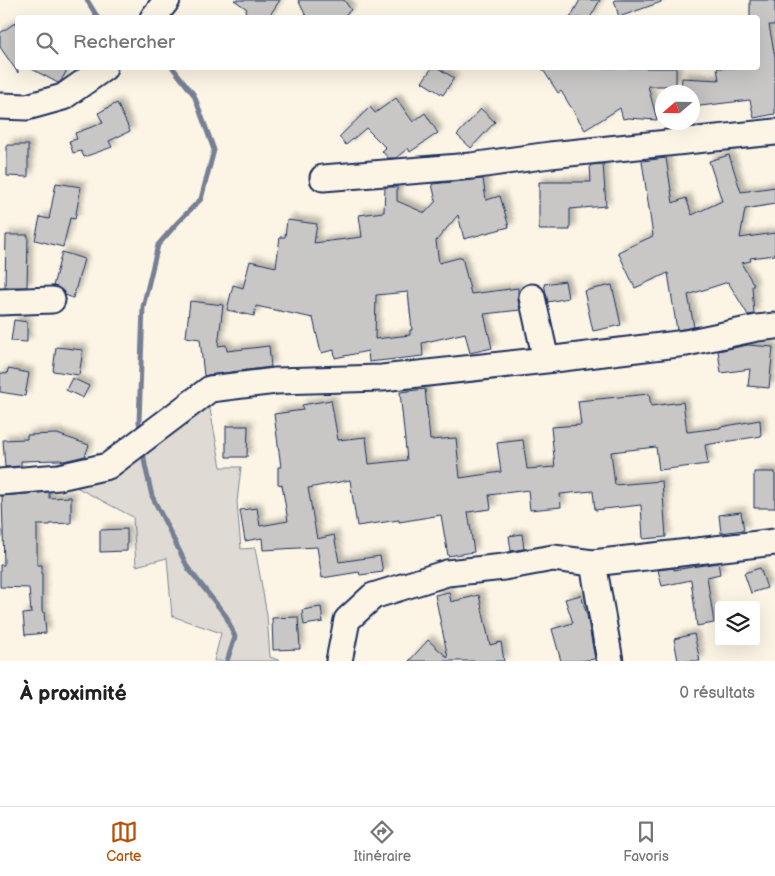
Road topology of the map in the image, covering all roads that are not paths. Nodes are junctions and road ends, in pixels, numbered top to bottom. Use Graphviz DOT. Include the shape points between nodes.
graph roads {
  1 [pos="167,0"];
  2 [pos="155,15"];
  3 [pos="101,70"];
  4 [pos="0,106"];
  5 [pos="775,132"];
  6 [pos="323,178"];
  7 [pos="532,296"];
  8 [pos="52,300"];
  9 [pos="0,302"];
  10 [pos="775,326"];
  11 [pos="546,360"];
  12 [pos="0,482"];
  13 [pos="775,542"];
  14 [pos="593,563"];
  15 [pos="339,661"];
  16 [pos="610,661"];
  1 -- 2 [label="street"];
  3 -- 4 [label="street" via="63,97 27,107"];
  5 -- 6 [label="street" via="471,166"];
  7 -- 11 [label="street"];
  8 -- 9 [label="street"];
  10 -- 11 [label="street" via="686,343"];
  11 -- 12 [label="street" via="382,378 276,381 210,389 108,466 59,477"];
  13 -- 14 [label="street"];
  14 -- 15 [label="street" via="553,558 447,573 373,596 347,620"];
  14 -- 16 [label="street"];
}
